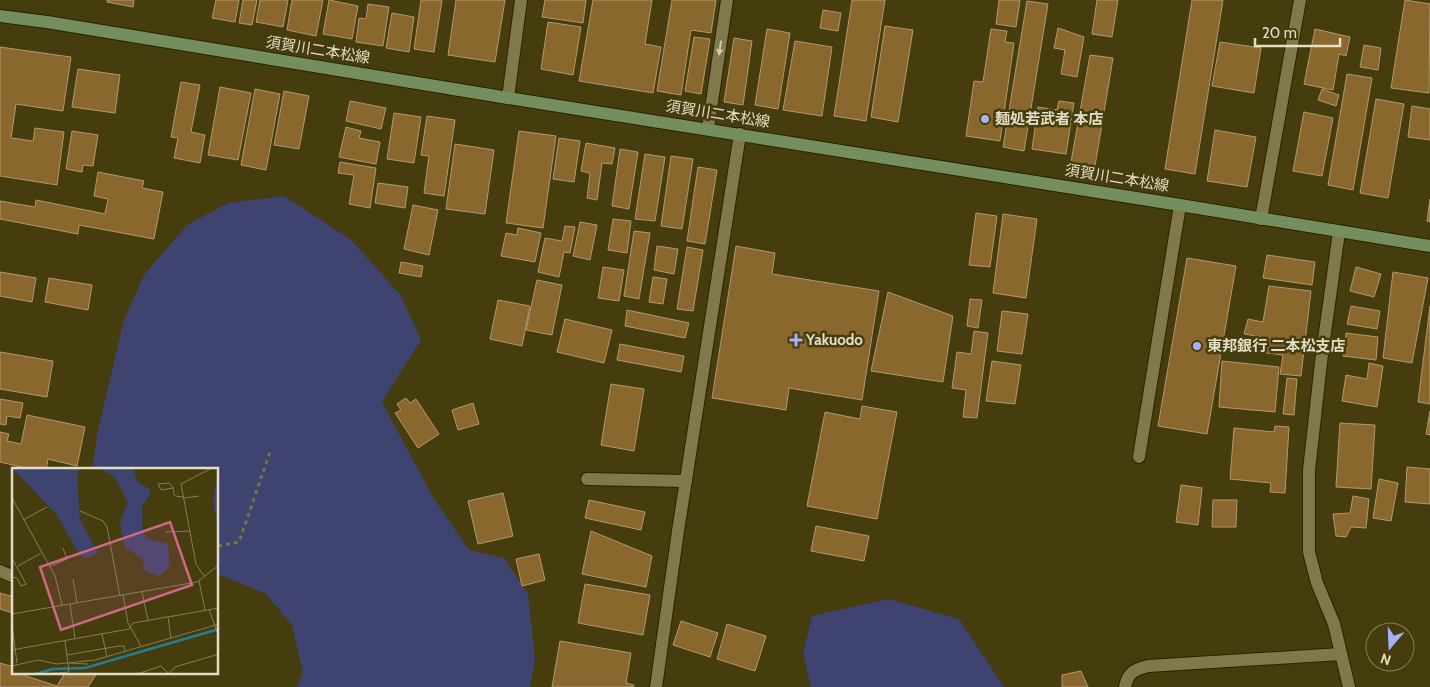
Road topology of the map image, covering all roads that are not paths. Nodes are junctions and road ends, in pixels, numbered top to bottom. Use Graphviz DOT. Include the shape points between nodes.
graph roads {
  1 [pos="521,0"];
  2 [pos="727,0"];
  3 [pos="1300,0"];
  4 [pos="0,16"];
  5 [pos="508,98"];
  6 [pos="708,129"];
  7 [pos="740,134"];
  8 [pos="1180,205"];
  9 [pos="1261,219"];
  10 [pos="1340,232"];
  11 [pos="1430,246"];
  12 [pos="1138,457"];
  13 [pos="587,479"];
  14 [pos="686,481"];
  15 [pos="0,572"];
  16 [pos="12,576"];
  17 [pos="1341,654"];
  18 [pos="656,687"];
  19 [pos="1125,687"];
  20 [pos="1349,687"];
  1 -- 5 [label="street"];
  2 -- 6 [label="street, one-way"];
  3 -- 9 [label="street"];
  4 -- 5 [label="main road, 須賀川二本松線"];
  5 -- 6 [label="main road, 須賀川二本松線"];
  6 -- 7 [label="main road, 須賀川二本松線"];
  7 -- 8 [label="main road, 須賀川二本松線"];
  7 -- 14 [label="street"];
  8 -- 9 [label="main road, 須賀川二本松線"];
  8 -- 12 [label="street"];
  9 -- 10 [label="main road, 須賀川二本松線"];
  10 -- 11 [label="main road, 須賀川二本松線"];
  10 -- 17 [label="street" via="1308,470 1309,552"];
  13 -- 14 [label="street"];
  14 -- 18 [label="street"];
  15 -- 16 [label="street"];
  17 -- 19 [label="street" via="1148,666 1133,670"];
  17 -- 20 [label="street"];
}
